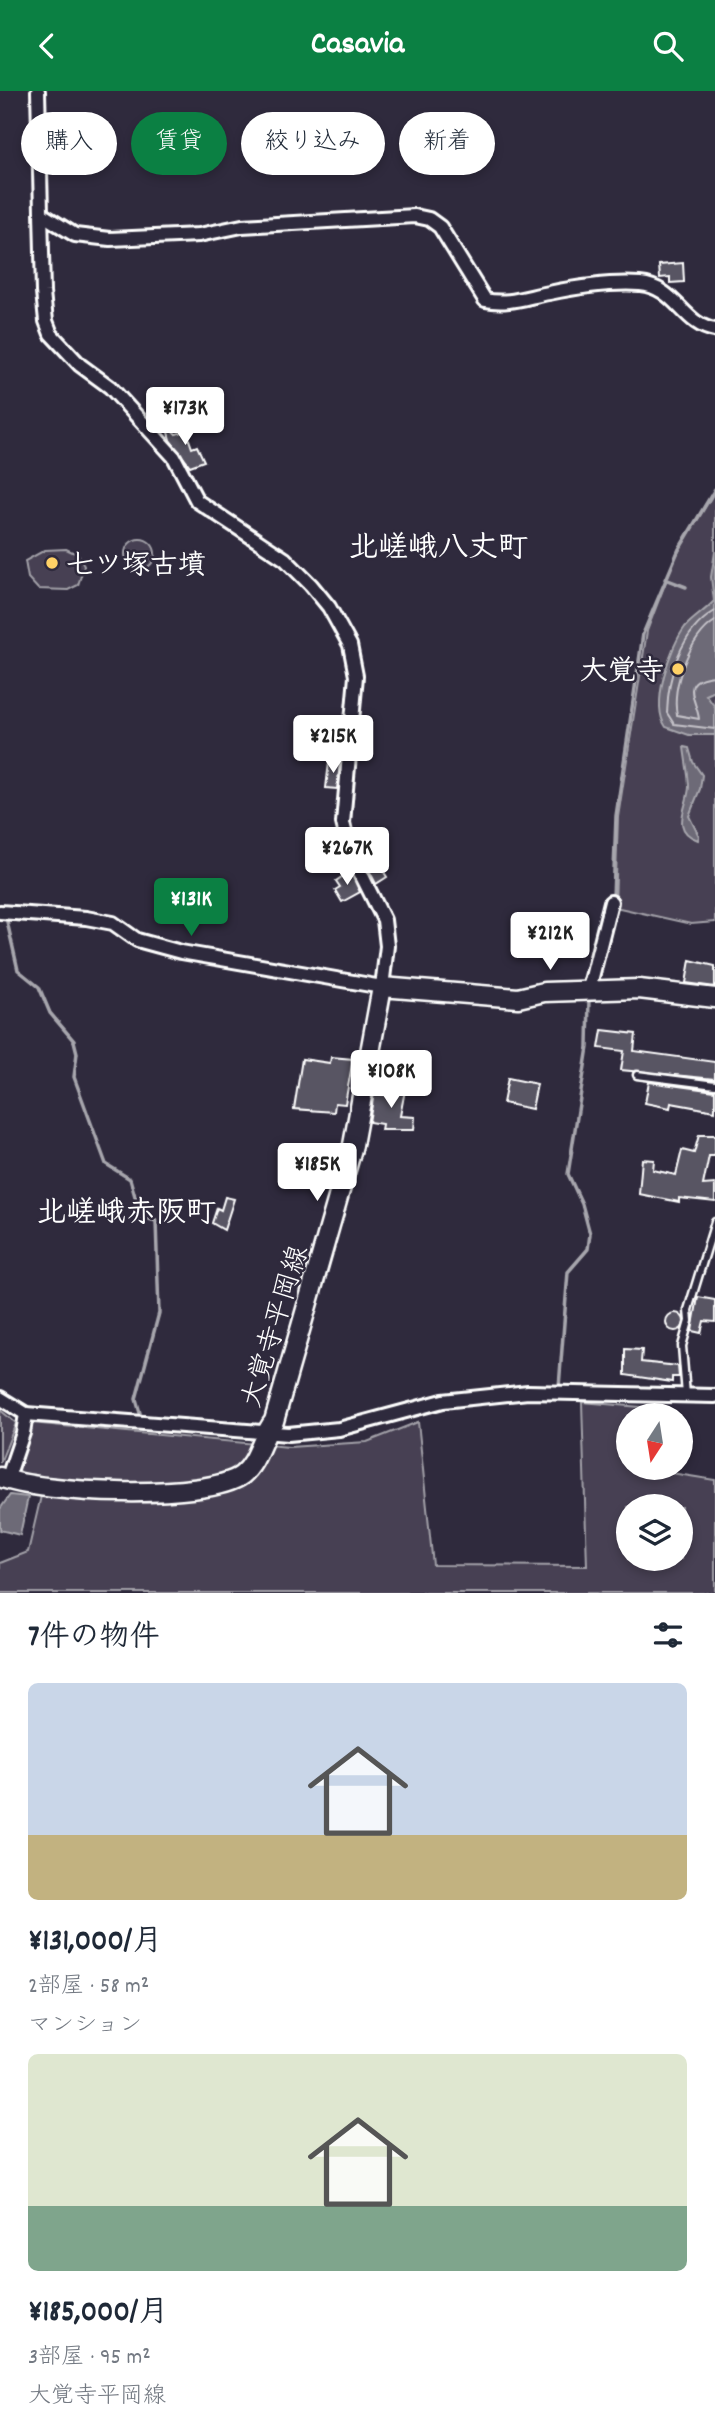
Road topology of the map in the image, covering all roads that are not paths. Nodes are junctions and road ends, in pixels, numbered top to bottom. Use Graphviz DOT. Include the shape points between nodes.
graph roads {
  1 [pos="38,91"];
  2 [pos="43,215"];
  3 [pos="715,330"];
  4 [pos="611,902"];
  5 [pos="0,912"];
  6 [pos="382,987"];
  7 [pos="589,989"];
  8 [pos="715,998"];
  9 [pos="637,1075"];
  10 [pos="715,1085"];
  11 [pos="715,1222"];
  12 [pos="686,1395"];
  13 [pos="715,1396"];
  14 [pos="0,1398"];
  15 [pos="26,1414"];
  16 [pos="265,1432"];
  17 [pos="3,1479"];
  1 -- 2 [label="street"];
  2 -- 3 [label="street" via="75,235 110,239 415,216 440,227 485,300 508,303 550,292 642,284 660,288 697,326"];
  2 -- 6 [label="street" via="43,292 51,334 80,365 110,387 174,457 197,501 285,559 311,585 350,645 356,676 343,823 350,852 380,907 387,932"];
  4 -- 7 [label="street"];
  5 -- 6 [label="street" via="113,923 137,940 181,952"];
  6 -- 7 [label="main road" via="518,998"];
  6 -- 16 [label="main road, 大覚寺平岡線" via="353,1145 274,1420"];
  7 -- 8 [label="main road" via="639,989"];
  9 -- 10 [label="lane"];
  11 -- 12 [label="lane" via="688,1310 682,1346"];
  12 -- 13 [label="street"];
  12 -- 16 [label="street" via="528,1392 443,1401 339,1429"];
  14 -- 15 [label="street"];
  15 -- 16 [label="street"];
  15 -- 17 [label="street" via="23,1433"];
  16 -- 17 [label="main road, 大覚寺平岡線" via="248,1468 217,1486 119,1493 39,1487"];
}
